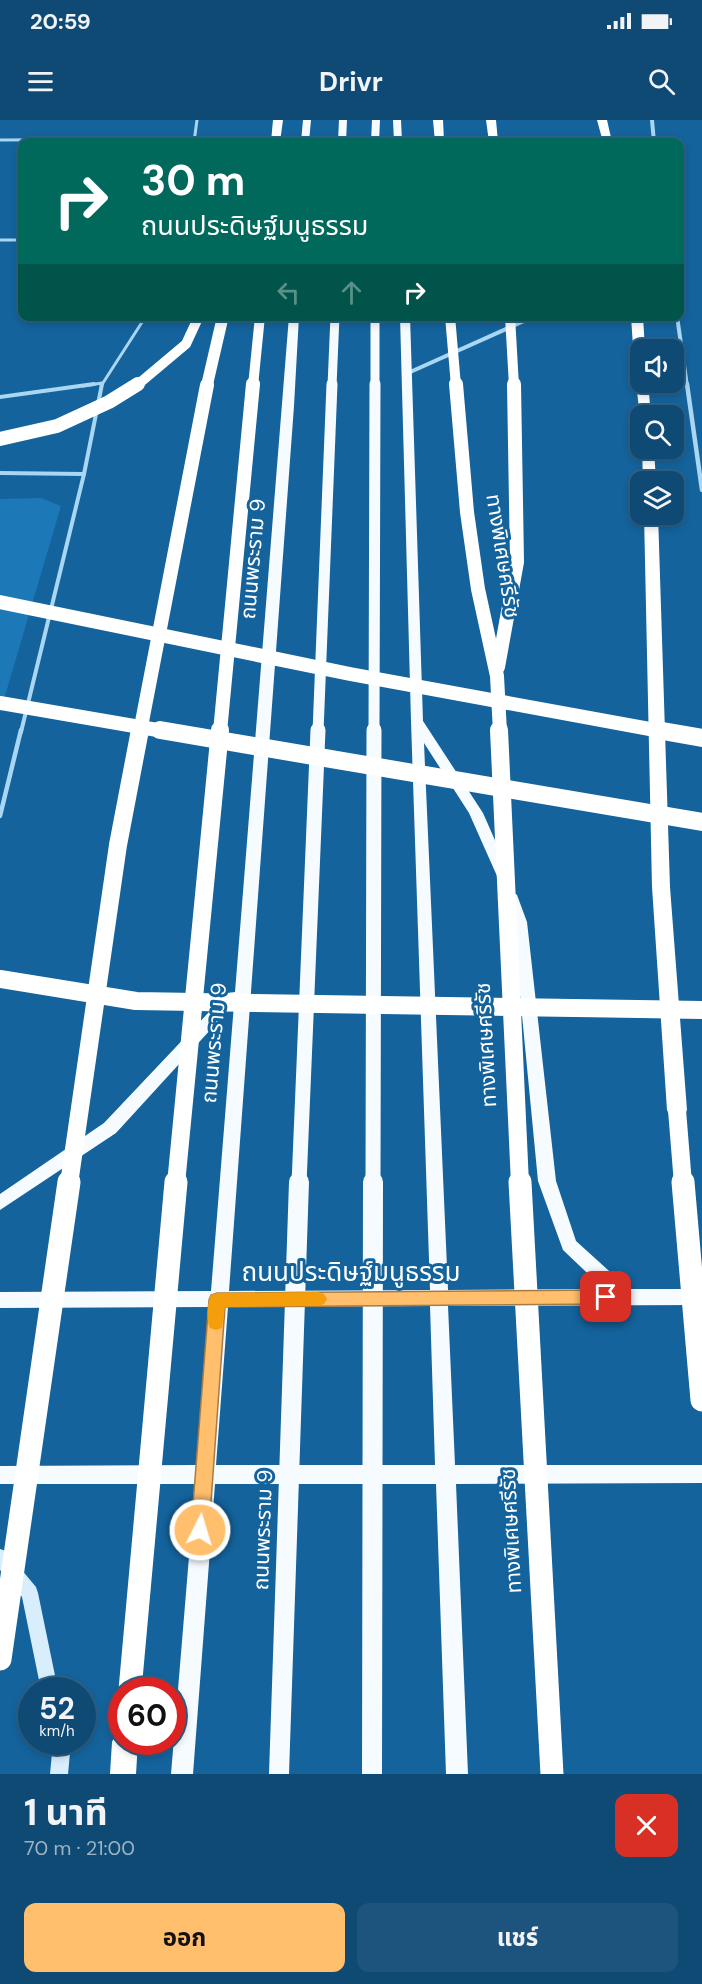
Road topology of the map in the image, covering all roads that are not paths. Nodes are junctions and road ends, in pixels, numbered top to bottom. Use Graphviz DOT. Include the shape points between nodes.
graph roads {
  1 [pos="197,120"];
  2 [pos="278,120"];
  3 [pos="307,120"];
  4 [pos="343,120"];
  5 [pos="376,120"];
  6 [pos="397,120"];
  7 [pos="438,120"];
  8 [pos="491,120"];
  9 [pos="602,120"];
  10 [pos="652,120"];
  11 [pos="194,138"];
  12 [pos="276,138"];
  13 [pos="305,138"];
  14 [pos="342,138"];
  15 [pos="375,138"];
  16 [pos="398,138"];
  17 [pos="440,138"];
  18 [pos="493,138"];
  19 [pos="607,138"];
  20 [pos="654,138"];
  21 [pos="0,140"];
  22 [pos="18,140"];
  23 [pos="0,240"];
  24 [pos="18,240"];
  25 [pos="143,321"];
  26 [pos="197,321"];
  27 [pos="222,321"];
  28 [pos="260,321"];
  29 [pos="294,321"];
  30 [pos="335,321"];
  31 [pos="375,321"];
  32 [pos="405,321"];
  33 [pos="450,321"];
  34 [pos="510,321"];
  35 [pos="524,321"];
  36 [pos="636,321"];
  37 [pos="678,321"];
  38 [pos="638,339"];
  39 [pos="408,373"];
  40 [pos="102,383"];
  41 [pos="0,397"];
  42 [pos="0,439"];
  43 [pos="0,473"];
  44 [pos="84,474"];
  45 [pos="702,490"];
  46 [pos="651,525"];
  47 [pos="0,602"];
  48 [pos="497,676"];
  49 [pos="0,703"];
  50 [pos="417,721"];
  51 [pos="702,738"];
  52 [pos="0,816"];
  53 [pos="702,822"];
  54 [pos="0,979"];
  55 [pos="243,985"];
  56 [pos="702,1010"];
  57 [pos="0,1203"];
  58 [pos="625,1297"];
  59 [pos="702,1297"];
  60 [pos="440,1299"];
  61 [pos="0,1300"];
  62 [pos="217,1300"];
  63 [pos="702,1400"];
  64 [pos="702,1474"];
  65 [pos="0,1475"];
  66 [pos="205,1475"];
  67 [pos="447,1475"];
  68 [pos="0,1557"];
  69 [pos="0,1659"];
  70 [pos="47,1677"];
  71 [pos="131,1677"];
  72 [pos="61,1755"];
  73 [pos="125,1755"];
  74 [pos="59,1774"];
  75 [pos="123,1774"];
  76 [pos="182,1774"];
  77 [pos="279,1774"];
  78 [pos="372,1774"];
  79 [pos="457,1774"];
  80 [pos="552,1774"];
  1 -- 11 [label="lane"];
  2 -- 12 [label="highway"];
  3 -- 13 [label="main road"];
  4 -- 14 [label="main road"];
  5 -- 15 [label="main road"];
  6 -- 16 [label="main road"];
  7 -- 17 [label="highway"];
  8 -- 18 [label="highway"];
  9 -- 19 [label="highway"];
  10 -- 20 [label="street"];
  21 -- 22 [label="lane"];
  23 -- 24 [label="lane"];
  25 -- 40 [label="lane"];
  26 -- 42 [label="highway, bridge" via="186,344 140,383 109,402 57,426"];
  27 -- 69 [label="highway, bridge" via="118,845"];
  28 -- 71 [label="highway, bridge"];
  29 -- 55 [label="main road, ถนนพระราม 9"];
  30 -- 77 [label="main road, ถนนพระราม 9, bridge" via="300,1145"];
  31 -- 78 [label="main road, bridge"];
  32 -- 39 [label="main road"];
  33 -- 48 [label="highway, ทางพิเศษศรีรัช, bridge" via="467,512 478,589"];
  34 -- 48 [label="highway, bridge" via="516,415 517,562"];
  35 -- 39 [label="street"];
  36 -- 38 [label="highway"];
  37 -- 45 [label="street"];
  39 -- 50 [label="main road"];
  40 -- 41 [label="lane"];
  40 -- 44 [label="lane"];
  43 -- 44 [label="lane"];
  44 -- 52 [label="lane"];
  46 -- 63 [label="highway, bridge" via="661,887"];
  47 -- 51 [label="highway, bridge" via="216,649"];
  48 -- 80 [label="highway, ทางพิเศษศรีรัช, bridge" via="522,1240"];
  49 -- 53 [label="highway, bridge"];
  50 -- 58 [label="main road" via="476,813 499,861 520,922 547,1181 569,1245"];
  50 -- 60 [label="main road"];
  54 -- 56 [label="highway, bridge" via="136,1001"];
  55 -- 57 [label="main road" via="110,1128"];
  55 -- 62 [label="main road, ถนนพระราม 9"];
  58 -- 59 [label="main road, ถนนประดิษฐ์มนูธรรม"];
  58 -- 60 [label="main road, ถนนประดิษฐ์มนูธรรม"];
  60 -- 62 [label="main road, ถนนประดิษฐ์มนูธรรม"];
  60 -- 67 [label="main road"];
  61 -- 62 [label="main road, ถนนประดิษฐ์มนูธรรม"];
  62 -- 66 [label="main road, ถนนพระราม 9"];
  64 -- 67 [label="main road"];
  65 -- 66 [label="main road"];
  66 -- 67 [label="main road"];
  66 -- 76 [label="main road, ถนนพระราม 9"];
  67 -- 79 [label="main road"];
  68 -- 70 [label="main road" via="30,1593"];
  72 -- 74 [label="main road"];
  73 -- 75 [label="highway"];
}
